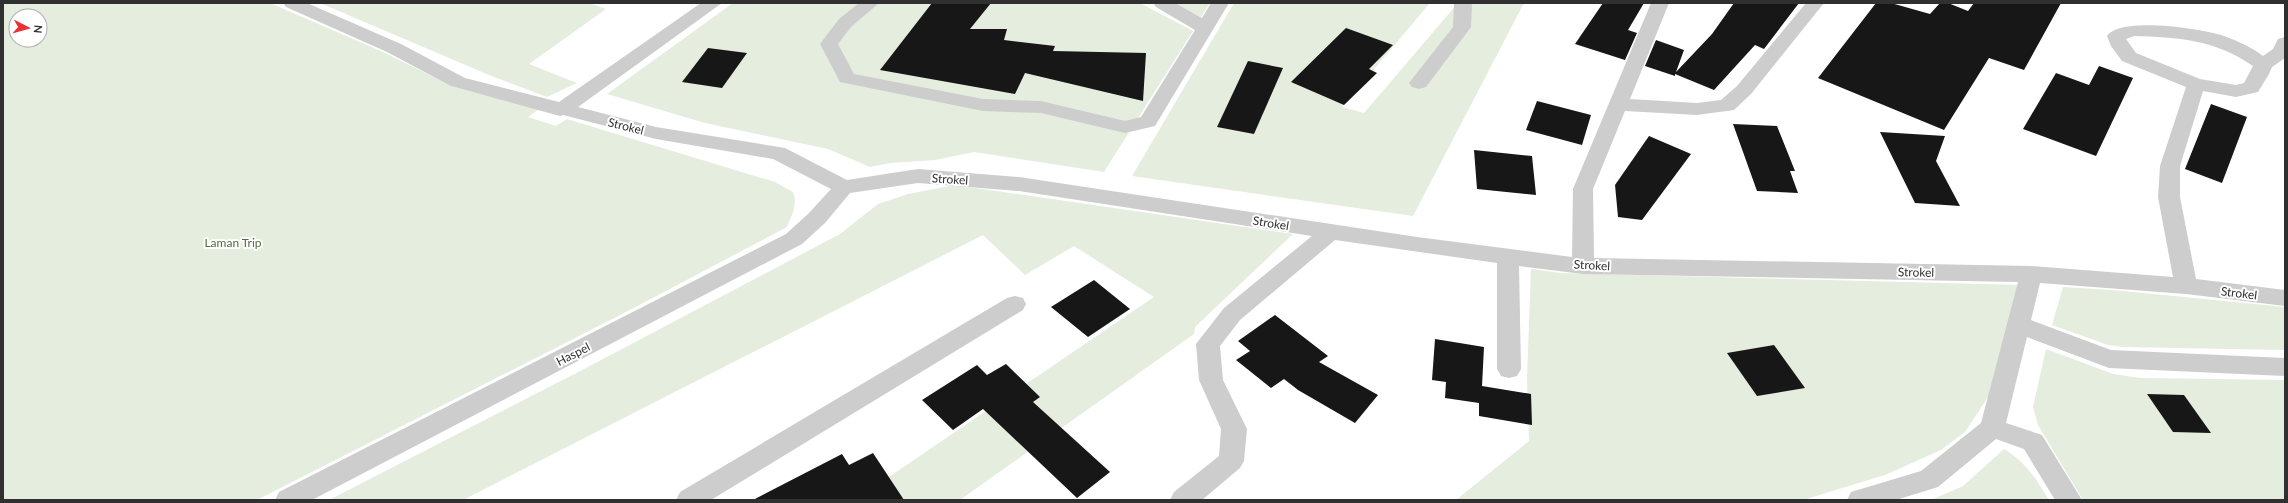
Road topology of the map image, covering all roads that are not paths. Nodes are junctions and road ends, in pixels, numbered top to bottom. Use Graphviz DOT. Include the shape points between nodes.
graph roads {
  1 [pos="292,3"];
  2 [pos="713,3"];
  3 [pos="870,3"];
  4 [pos="1162,3"];
  5 [pos="1220,3"];
  6 [pos="1463,3"];
  7 [pos="1660,3"];
  8 [pos="1815,3"];
  9 [pos="1205,28"];
  10 [pos="2285,43"];
  11 [pos="2263,64"];
  12 [pos="1419,83"];
  13 [pos="2196,84"];
  14 [pos="1619,105"];
  15 [pos="560,110"];
  16 [pos="844,188"];
  17 [pos="1331,232"];
  18 [pos="1508,257"];
  19 [pos="1583,266"];
  20 [pos="2031,274"];
  21 [pos="2186,286"];
  22 [pos="2285,298"];
  23 [pos="1015,304"];
  24 [pos="2018,324"];
  25 [pos="2285,366"];
  26 [pos="1509,369"];
  27 [pos="1992,428"];
  28 [pos="288,500"];
  29 [pos="689,500"];
  30 [pos="1183,500"];
  31 [pos="1860,500"];
  32 [pos="2069,500"];
  1 -- 15 [label="street, Strokel" via="394,48 458,82"];
  2 -- 15 [label="street"];
  3 -- 9 [label="street" via="845,23 829,44 847,78 983,106 1040,107 1125,127 1148,122"];
  4 -- 9 [label="street"];
  5 -- 9 [label="street"];
  6 -- 12 [label="street" via="1462,27"];
  7 -- 14 [label="street"];
  8 -- 14 [label="street" via="1744,90 1727,106 1697,108"];
  10 -- 11 [label="street" via="2282,52"];
  11 -- 13 [label="street" via="2251,88 2236,91"];
  11 -- 13 [label="street" via="2248,52 2212,37 2179,32 2132,31 2116,36 2129,57"];
  13 -- 21 [label="street" via="2170,166 2169,196"];
  14 -- 19 [label="street" via="1583,189"];
  15 -- 16 [label="street, Strokel" via="656,133 778,153"];
  16 -- 17 [label="street, Strokel" via="918,176 1019,184"];
  16 -- 28 [label="street, Haspel" via="794,239"];
  17 -- 18 [label="street, Strokel"];
  17 -- 30 [label="street" via="1232,314 1208,344 1211,380 1234,429 1231,461"];
  18 -- 19 [label="street, Strokel"];
  18 -- 26 [label="street"];
  19 -- 20 [label="street, Strokel"];
  20 -- 21 [label="street, Strokel"];
  20 -- 24 [label="street"];
  21 -- 22 [label="street, Strokel"];
  23 -- 29 [label="street"];
  24 -- 25 [label="street" via="2109,359"];
  24 -- 27 [label="street"];
  27 -- 31 [label="street" via="1929,479"];
  27 -- 32 [label="street" via="2033,442"];
}
